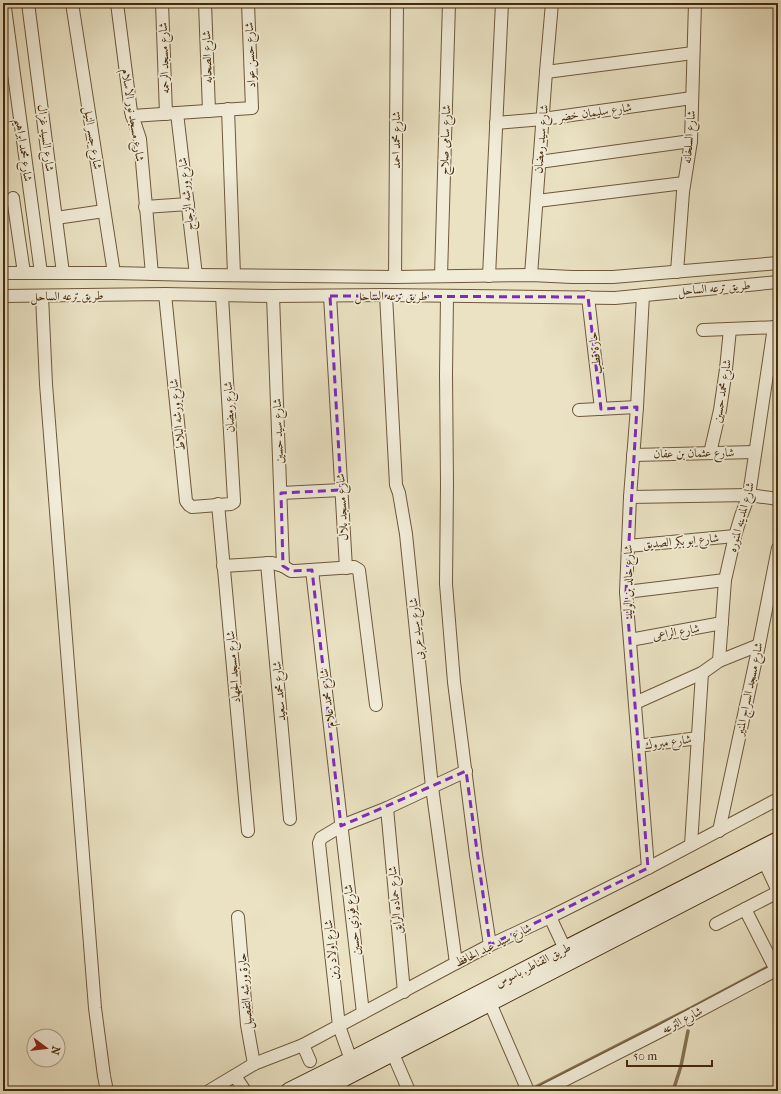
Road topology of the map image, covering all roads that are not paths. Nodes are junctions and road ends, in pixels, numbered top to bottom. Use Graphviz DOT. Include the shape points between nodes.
graph roads {
  1 [pos="5,3"];
  2 [pos="28,3"];
  3 [pos="72,3"];
  4 [pos="117,3"];
  5 [pos="162,3"];
  6 [pos="205,3"];
  7 [pos="248,3"];
  8 [pos="397,3"];
  9 [pos="449,3"];
  10 [pos="502,3"];
  11 [pos="552,3"];
  12 [pos="695,3"];
  13 [pos="693,53"];
  14 [pos="546,72"];
  15 [pos="692,98"];
  16 [pos="228,109"];
  17 [pos="209,111"];
  18 [pos="172,113"];
  19 [pos="132,116"];
  20 [pos="543,119"];
  21 [pos="496,123"];
  22 [pos="691,141"];
  23 [pos="539,162"];
  24 [pos="684,183"];
  25 [pos="13,198"];
  26 [pos="537,201"];
  27 [pos="188,204"];
  28 [pos="145,207"];
  29 [pos="104,211"];
  30 [pos="56,218"];
  31 [pos="778,263"];
  32 [pos="114,272"];
  33 [pos="677,272"];
  34 [pos="3,273"];
  35 [pos="24,273"];
  36 [pos="41,273"];
  37 [pos="63,273"];
  38 [pos="152,274"];
  39 [pos="196,275"];
  40 [pos="234,275"];
  41 [pos="531,275"];
  42 [pos="395,276"];
  43 [pos="441,276"];
  44 [pos="489,276"];
  45 [pos="778,282"];
  46 [pos="165,294"];
  47 [pos="386,295"];
  48 [pos="643,295"];
  49 [pos="3,296"];
  50 [pos="42,296"];
  51 [pos="222,296"];
  52 [pos="273,296"];
  53 [pos="330,296"];
  54 [pos="447,296"];
  55 [pos="588,297"];
  56 [pos="776,327"];
  57 [pos="730,329"];
  58 [pos="703,330"];
  59 [pos="638,407"];
  60 [pos="601,409"];
  61 [pos="579,410"];
  62 [pos="755,452"];
  63 [pos="710,453"];
  64 [pos="633,454"];
  65 [pos="341,490"];
  66 [pos="281,493"];
  67 [pos="749,495"];
  68 [pos="630,497"];
  69 [pos="778,499"];
  70 [pos="218,504"];
  71 [pos="735,536"];
  72 [pos="628,546"];
  73 [pos="778,548"];
  74 [pos="267,563"];
  75 [pos="223,566"];
  76 [pos="283,566"];
  77 [pos="346,568"];
  78 [pos="312,570"];
  79 [pos="725,580"];
  80 [pos="626,592"];
  81 [pos="722,623"];
  82 [pos="630,640"];
  83 [pos="759,645"];
  84 [pos="719,661"];
  85 [pos="702,673"];
  86 [pos="635,703"];
  87 [pos="376,705"];
  88 [pos="698,738"];
  89 [pos="638,746"];
  90 [pos="466,772"];
  91 [pos="432,787"];
  92 [pos="778,799"];
  93 [pos="386,808"];
  94 [pos="290,819"];
  95 [pos="341,826"];
  96 [pos="248,831"];
  97 [pos="719,831"];
  98 [pos="778,840"];
  99 [pos="691,845"];
  100 [pos="771,858"];
  101 [pos="648,868"];
  102 [pos="778,891"];
  103 [pos="745,909"];
  104 [pos="550,917"];
  105 [pos="238,918"];
  106 [pos="716,924"];
  107 [pos="490,945"];
  108 [pos="565,949"];
  109 [pos="456,963"];
  110 [pos="777,970"];
  111 [pos="404,992"];
  112 [pos="490,1003"];
  113 [pos="363,1013"];
  114 [pos="339,1026"];
  115 [pos="303,1045"];
  116 [pos="392,1054"];
  117 [pos="351,1060"];
  118 [pos="310,1062"];
  119 [pos="254,1064"];
  120 [pos="235,1076"];
  121 [pos="321,1090"];
  122 [pos="107,1091"];
  123 [pos="209,1091"];
  124 [pos="246,1091"];
  125 [pos="289,1091"];
  126 [pos="409,1091"];
  127 [pos="528,1091"];
  128 [pos="543,1091"];
  1 -- 36 [label="street, شارع محمد ابراهيم"];
  2 -- 30 [label="street, شارع السيد غزال"];
  3 -- 29 [label="street, شارع جسر النيل"];
  4 -- 19 [label="street, شارع مسجد نور الاسلام"];
  5 -- 18 [label="street, شارع مسجد الرحمه"];
  6 -- 17 [label="street, شارع الصحابه"];
  7 -- 16 [label="street, شارع حسن عواد" via="252,107"];
  8 -- 42 [label="street, شارع محمد احمد"];
  9 -- 43 [label="street, شارع سامى صلاح"];
  10 -- 21 [label="street"];
  11 -- 14 [label="street, شارع سيد رمضان"];
  12 -- 13 [label="street, شارع السلخانه"];
  13 -- 14 [label="street"];
  13 -- 15 [label="street, شارع السلخانه"];
  14 -- 20 [label="street, شارع سيد رمضان"];
  15 -- 20 [label="street, شارع سليمان خضر"];
  15 -- 22 [label="street, شارع السلخانه"];
  16 -- 17 [label="street"];
  16 -- 40 [label="street"];
  17 -- 18 [label="street"];
  18 -- 19 [label="street"];
  18 -- 27 [label="street, شارع ورشه الزجاج"];
  19 -- 28 [label="street, شارع مسجد نور الاسلام" via="140,139"];
  20 -- 21 [label="street, شارع سليمان خضر"];
  20 -- 23 [label="street, شارع سيد رمضان"];
  21 -- 44 [label="street"];
  22 -- 23 [label="street"];
  22 -- 24 [label="street, شارع السلخانه"];
  23 -- 26 [label="street, شارع سيد رمضان"];
  24 -- 26 [label="street"];
  24 -- 33 [label="street, شارع السلخانه"];
  25 -- 35 [label="street"];
  26 -- 41 [label="street, شارع سيد رمضان"];
  27 -- 28 [label="street"];
  27 -- 39 [label="street, شارع ورشه الزجاج"];
  28 -- 38 [label="street, شارع مسجد نور الاسلام"];
  29 -- 30 [label="street"];
  29 -- 32 [label="street, شارع جسر النيل"];
  30 -- 37 [label="street, شارع السيد غزال"];
  31 -- 33 [label="street, طريق ترعه الساحل"];
  32 -- 37 [label="street, طريق ترعه الساحل"];
  32 -- 38 [label="street, طريق ترعه الساحل"];
  33 -- 41 [label="street, طريق ترعه الساحل" via="572,277"];
  34 -- 35 [label="street, طريق ترعه الساحل"];
  35 -- 36 [label="street, طريق ترعه الساحل"];
  36 -- 37 [label="street, طريق ترعه الساحل"];
  38 -- 39 [label="street, طريق ترعه الساحل"];
  39 -- 40 [label="street, طريق ترعه الساحل"];
  40 -- 42 [label="street, طريق ترعه الساحل"];
  41 -- 44 [label="street, طريق ترعه الساحل"];
  42 -- 43 [label="street, طريق ترعه الساحل"];
  43 -- 44 [label="street, طريق ترعه الساحل"];
  45 -- 48 [label="street, طريق ترعه الساحل"];
  46 -- 50 [label="street, طريق ترعه الساحل"];
  46 -- 51 [label="street, طريق ترعه الساحل"];
  46 -- 70 [label="street, شارع ورشه البلاط" via="186,501 189,506"];
  47 -- 53 [label="street, طريق ترعه الساحل"];
  47 -- 54 [label="street, طريق ترعه الساحل"];
  47 -- 91 [label="street, شارع سيد عربى" via="396,485 406,534"];
  48 -- 55 [label="street, طريق ترعه الساحل"];
  48 -- 59 [label="street, شارع خالد بن الوليد"];
  49 -- 50 [label="street, طريق ترعه الساحل"];
  50 -- 122 [label="street" via="46,384 94,1000"];
  51 -- 52 [label="street, طريق ترعه الساحل"];
  51 -- 70 [label="street, شارع رمضان" via="234,502"];
  52 -- 53 [label="street, طريق ترعه الساحل"];
  52 -- 66 [label="street, شارع سيد حسين"];
  53 -- 65 [label="street, شارع مسجد بلال"];
  54 -- 55 [label="street, طريق ترعه الساحل"];
  54 -- 90 [label="street" via="446,584 454,682"];
  55 -- 60 [label="street, حارة قطب"];
  56 -- 57 [label="street"];
  56 -- 62 [label="street, شارع المدينه المنوره"];
  57 -- 58 [label="street"];
  57 -- 63 [label="street, شارع محمد حسين" via="720,410"];
  59 -- 60 [label="street"];
  59 -- 64 [label="street, شارع خالد بن الوليد"];
  60 -- 61 [label="street"];
  62 -- 63 [label="street, شارع عثمان بن عفان"];
  62 -- 67 [label="street, شارع المدينه المنوره"];
  63 -- 64 [label="street, شارع عثمان بن عفان"];
  64 -- 68 [label="street, شارع خالد بن الوليد"];
  65 -- 66 [label="street"];
  65 -- 77 [label="street, شارع مسجد بلال"];
  66 -- 76 [label="street, شارع سيد حسين"];
  67 -- 68 [label="street"];
  67 -- 69 [label="street"];
  67 -- 71 [label="street, شارع المدينه المنوره"];
  68 -- 72 [label="street, شارع خالد بن الوليد"];
  70 -- 75 [label="street, شارع مسجد الجهاد"];
  71 -- 72 [label="street, شارع ابو بكر الصديق"];
  71 -- 79 [label="street, شارع المدينه المنوره"];
  72 -- 80 [label="street, شارع خالد بن الوليد"];
  73 -- 83 [label="street, شارع مسجد السراج المنير"];
  74 -- 75 [label="street"];
  74 -- 76 [label="street"];
  74 -- 94 [label="street, شارع محمد سعيد"];
  75 -- 96 [label="street, شارع مسجد الجهاد"];
  76 -- 78 [label="street" via="291,571"];
  77 -- 78 [label="street"];
  77 -- 87 [label="street" via="359,570"];
  78 -- 95 [label="street, شارع محمد علام"];
  79 -- 80 [label="street"];
  79 -- 81 [label="street, شارع المدينه المنوره"];
  80 -- 82 [label="street, شارع خالد بن الوليد"];
  81 -- 82 [label="street, شارع الراعى"];
  81 -- 84 [label="street, شارع المدينه المنوره"];
  82 -- 86 [label="street, شارع خالد بن الوليد"];
  83 -- 84 [label="street"];
  83 -- 97 [label="street, شارع مسجد السراج المنير"];
  84 -- 85 [label="street"];
  85 -- 86 [label="street"];
  85 -- 88 [label="street"];
  86 -- 89 [label="street, شارع خالد بن الوليد"];
  88 -- 89 [label="street, شارع مبروك"];
  88 -- 99 [label="street"];
  89 -- 101 [label="street, شارع خالد بن الوليد"];
  90 -- 91 [label="street"];
  90 -- 107 [label="street"];
  91 -- 93 [label="street"];
  91 -- 109 [label="street, شارع سيد عربى"];
  92 -- 97 [label="street, شارع سيد عبد الحافظ"];
  93 -- 95 [label="street"];
  93 -- 111 [label="street, شارع حماده الرايق"];
  95 -- 113 [label="street, شارع فوزي حسين"];
  95 -- 114 [label="street, شارع اولاد زين" via="321,838 319,843"];
  97 -- 99 [label="street, شارع سيد عبد الحافظ"];
  98 -- 108 [label="main road, طريق القناطر, باسوس"];
  99 -- 101 [label="street, شارع سيد عبد الحافظ"];
  100 -- 102 [label="street"];
  100 -- 112 [label="main road, طريق القناطر, باسوس"];
  101 -- 104 [label="street, شارع سيد عبد الحافظ"];
  102 -- 103 [label="street"];
  103 -- 106 [label="street"];
  103 -- 110 [label="street"];
  104 -- 107 [label="street, شارع سيد عبد الحافظ"];
  104 -- 108 [label="street"];
  105 -- 119 [label="street, حارة ورشه التفصيل" via="247,1025"];
  107 -- 109 [label="street, شارع سيد عبد الحافظ"];
  108 -- 117 [label="main road, طريق القناطر, باسوس"];
  109 -- 111 [label="street, شارع سيد عبد الحافظ"];
  110 -- 128 [label="street, شارع الترعه"];
  111 -- 113 [label="street, شارع سيد عبد الحافظ"];
  112 -- 116 [label="main road, طريق القناطر, باسوس"];
  112 -- 127 [label="street"];
  113 -- 114 [label="street, شارع سيد عبد الحافظ"];
  114 -- 115 [label="street, شارع سيد عبد الحافظ"];
  114 -- 117 [label="street, شارع اولاد زين"];
  115 -- 118 [label="street"];
  115 -- 119 [label="street, شارع سيد عبد الحافظ"];
  116 -- 121 [label="main road, طريق القناطر, باسوس"];
  116 -- 126 [label="street"];
  117 -- 125 [label="main road, طريق القناطر, باسوس"];
  119 -- 120 [label="street, شارع سيد عبد الحافظ"];
  120 -- 123 [label="street, شارع سيد عبد الحافظ"];
  120 -- 124 [label="street"];
}
